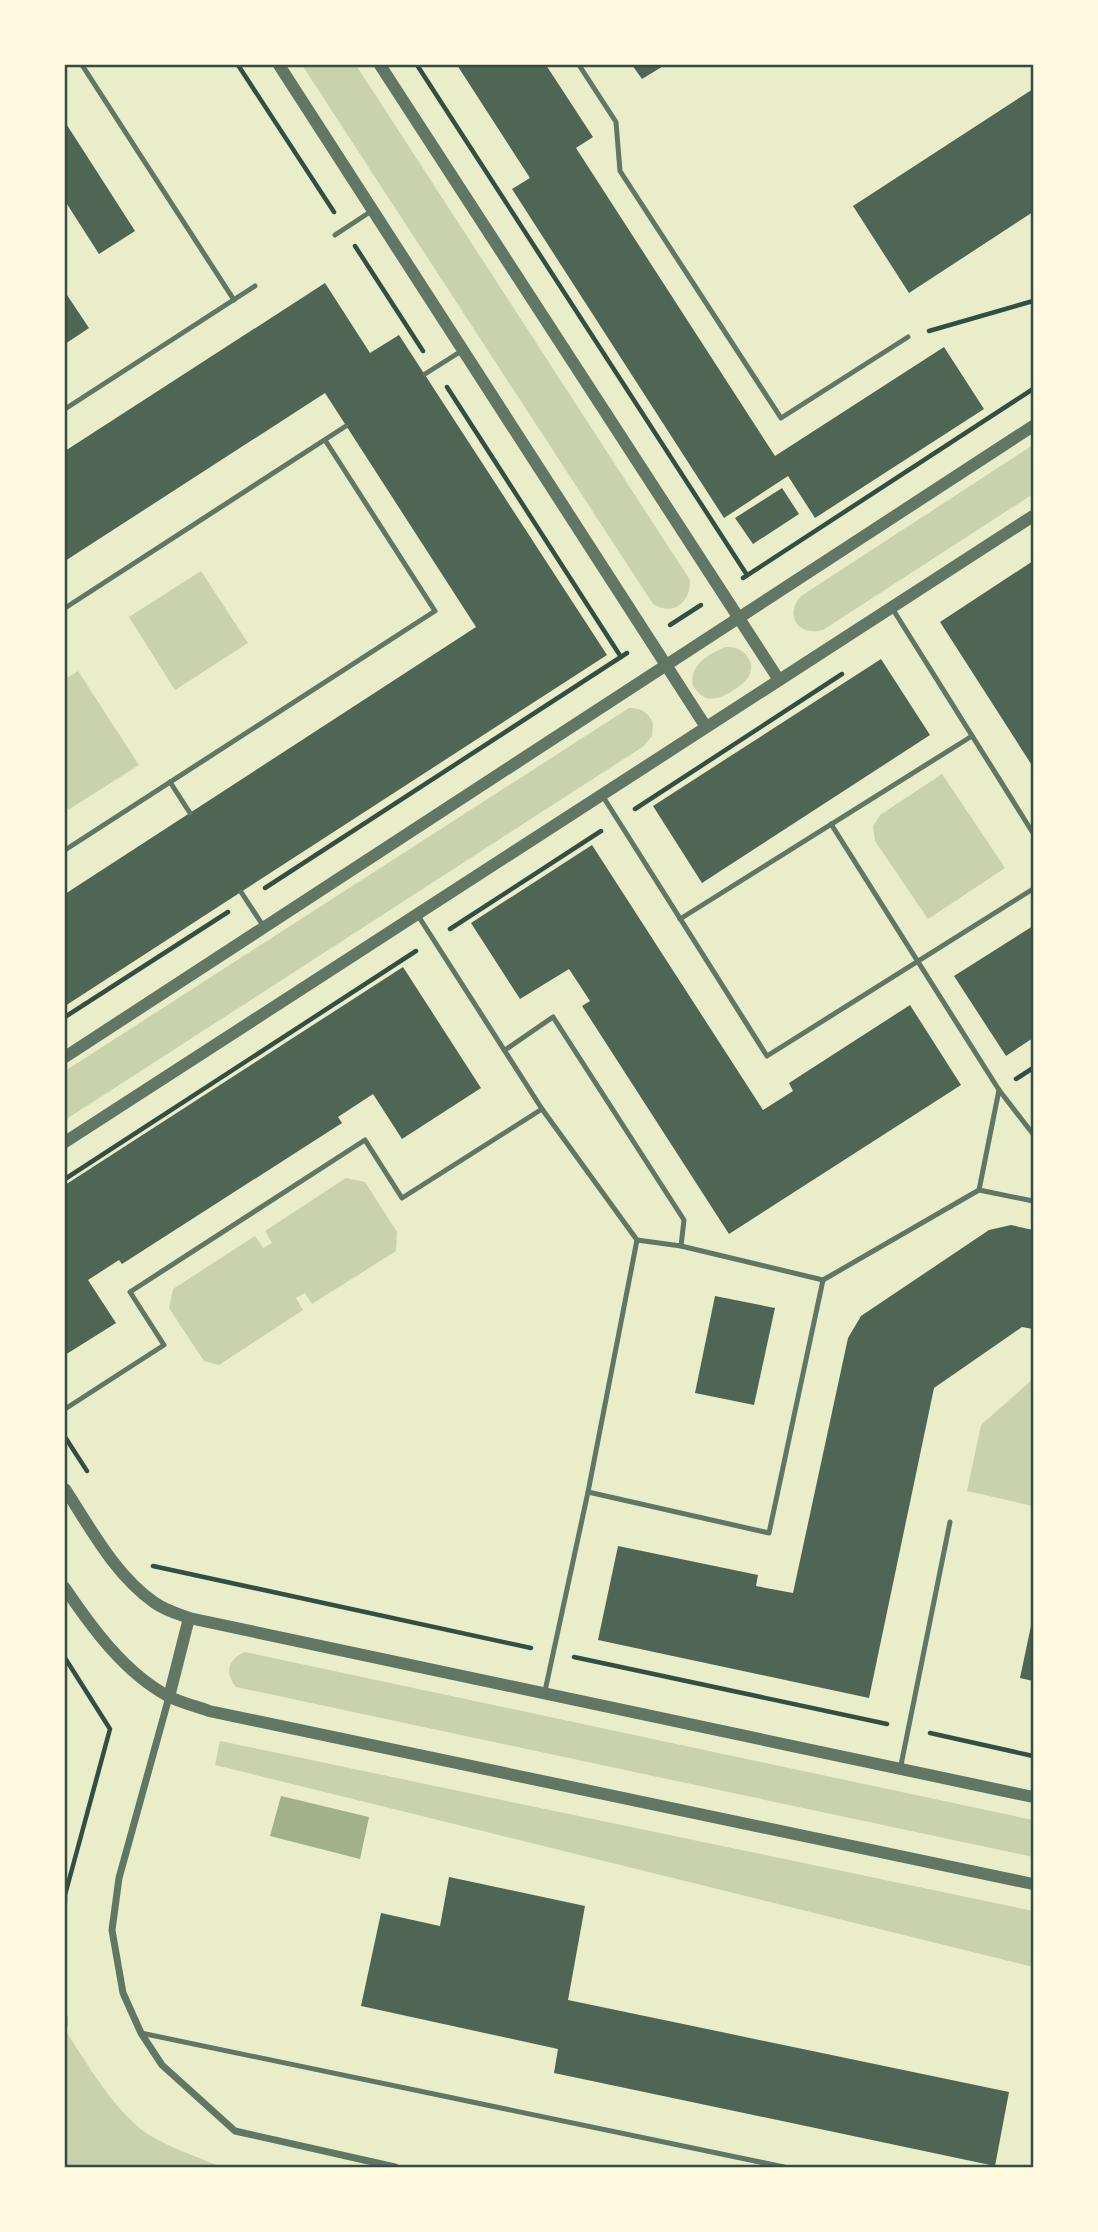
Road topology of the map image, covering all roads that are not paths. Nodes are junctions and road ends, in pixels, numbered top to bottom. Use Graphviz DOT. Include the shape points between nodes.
graph roads {
  1 [pos="82,65"];
  2 [pos="279,65"];
  3 [pos="380,65"];
  4 [pos="579,65"];
  5 [pos="373,210"];
  6 [pos="335,235"];
  7 [pos="255,286"];
  8 [pos="234,300"];
  9 [pos="908,337"];
  10 [pos="463,350"];
  11 [pos="425,374"];
  12 [pos="65,409"];
  13 [pos="346,426"];
  14 [pos="1033,426"];
  15 [pos="325,440"];
  16 [pos="1033,516"];
  17 [pos="65,607"];
  18 [pos="892,608"];
  19 [pos="739,618"];
  20 [pos="666,665"];
  21 [pos="779,680"];
  22 [pos="706,727"];
  23 [pos="972,736"];
  24 [pos="170,782"];
  25 [pos="602,795"];
  26 [pos="190,813"];
  27 [pos="831,824"];
  28 [pos="1033,833"];
  29 [pos="65,850"];
  30 [pos="1033,888"];
  31 [pos="241,892"];
  32 [pos="417,914"];
  33 [pos="680,919"];
  34 [pos="264,927"];
  35 [pos="918,961"];
  36 [pos="505,1050"];
  37 [pos="65,1057"];
  38 [pos="999,1090"];
  39 [pos="542,1108"];
  40 [pos="1033,1134"];
  41 [pos="65,1142"];
  42 [pos="979,1190"];
  43 [pos="1033,1201"];
  44 [pos="637,1240"];
  45 [pos="681,1246"];
  46 [pos="823,1280"];
  47 [pos="65,1409"];
  48 [pos="65,1489"];
  49 [pos="589,1492"];
  50 [pos="950,1522"];
  51 [pos="65,1588"];
  52 [pos="189,1618"];
  53 [pos="544,1694"];
  54 [pos="169,1697"];
  55 [pos="900,1770"];
  56 [pos="1033,1797"];
  57 [pos="1033,1884"];
  58 [pos="141,2033"];
  59 [pos="395,2167"];
  60 [pos="784,2167"];
  1 -- 8 [label="lane"];
  2 -- 5 [label="street"];
  3 -- 19 [label="street"];
  4 -- 9 [label="lane" via="615,121 620,171 781,418"];
  5 -- 6 [label="lane"];
  5 -- 10 [label="street"];
  7 -- 8 [label="lane"];
  8 -- 12 [label="lane"];
  10 -- 11 [label="lane"];
  10 -- 20 [label="street"];
  13 -- 15 [label="lane"];
  14 -- 19 [label="street"];
  15 -- 17 [label="lane"];
  15 -- 24 [label="lane" via="435,611"];
  16 -- 18 [label="street"];
  18 -- 21 [label="street"];
  18 -- 23 [label="lane"];
  19 -- 20 [label="street"];
  19 -- 21 [label="street"];
  20 -- 22 [label="street"];
  20 -- 34 [label="street"];
  21 -- 22 [label="street"];
  22 -- 25 [label="street"];
  23 -- 27 [label="lane"];
  23 -- 28 [label="lane"];
  24 -- 26 [label="lane"];
  24 -- 29 [label="lane"];
  25 -- 32 [label="street"];
  25 -- 33 [label="lane"];
  27 -- 33 [label="lane"];
  27 -- 35 [label="lane"];
  30 -- 35 [label="lane"];
  31 -- 34 [label="lane"];
  32 -- 36 [label="lane"];
  32 -- 41 [label="street"];
  33 -- 35 [label="lane" via="767,1056"];
  34 -- 37 [label="street"];
  35 -- 38 [label="lane"];
  36 -- 39 [label="lane"];
  36 -- 45 [label="lane" via="553,1017 684,1220"];
  38 -- 40 [label="lane"];
  38 -- 42 [label="lane"];
  39 -- 44 [label="lane"];
  39 -- 47 [label="lane" via="402,1198 365,1140 130,1292 164,1345"];
  42 -- 43 [label="lane"];
  42 -- 46 [label="lane"];
  44 -- 45 [label="lane"];
  44 -- 49 [label="lane"];
  45 -- 46 [label="lane"];
  46 -- 49 [label="lane" via="769,1533"];
  48 -- 52 [label="street" via="128,1580 156,1604"];
  49 -- 53 [label="lane"];
  50 -- 55 [label="lane"];
  51 -- 54 [label="street" via="132,1671"];
  52 -- 53 [label="street"];
  52 -- 54 [label="street"];
  53 -- 55 [label="street"];
  54 -- 57 [label="street" via="209,1711"];
  54 -- 58 [label="street" via="119,1878 112,1930 123,1993"];
  55 -- 56 [label="street"];
  58 -- 59 [label="street" via="162,2066 235,2131"];
  58 -- 60 [label="lane"];
}
